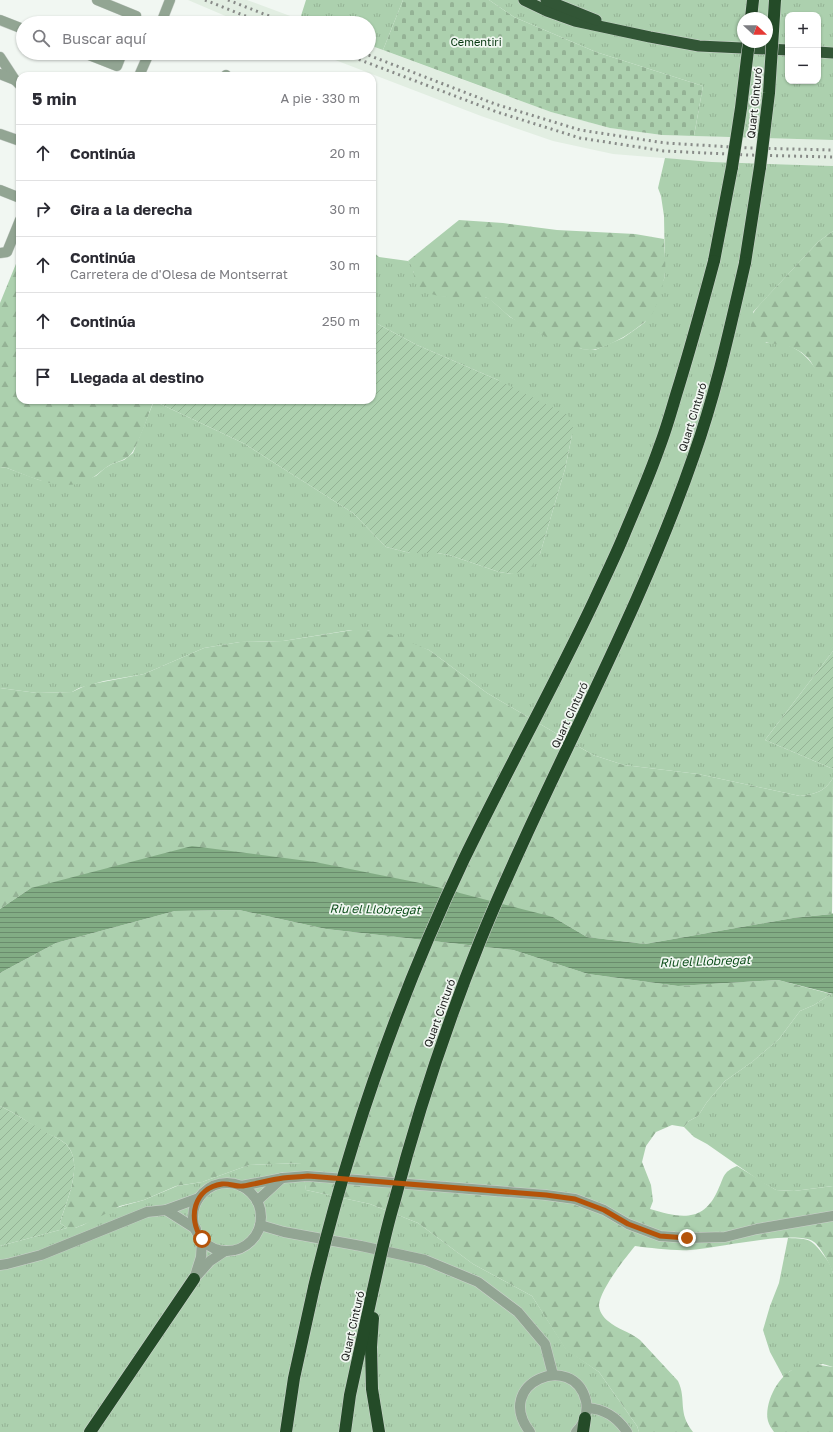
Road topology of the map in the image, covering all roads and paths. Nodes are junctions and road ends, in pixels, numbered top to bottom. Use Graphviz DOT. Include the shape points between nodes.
graph roads {
  1 [pos="97,0"];
  2 [pos="524,0"];
  3 [pos="546,0"];
  4 [pos="753,0"];
  5 [pos="775,0"];
  6 [pos="169,1"];
  7 [pos="752,12"];
  8 [pos="136,16"];
  9 [pos="164,16"];
  10 [pos="0,20"];
  11 [pos="16,26"];
  12 [pos="622,30"];
  13 [pos="748,48"];
  14 [pos="785,50"];
  15 [pos="821,52"];
  16 [pos="833,53"];
  17 [pos="0,57"];
  18 [pos="102,60"];
  19 [pos="119,60"];
  20 [pos="146,60"];
  21 [pos="141,72"];
  22 [pos="0,74"];
  23 [pos="16,79"];
  24 [pos="16,81"];
  25 [pos="0,134"];
  26 [pos="16,140"];
  27 [pos="0,190"];
  28 [pos="16,196"];
  29 [pos="16,231"];
  30 [pos="0,252"];
  31 [pos="283,1178"];
  32 [pos="241,1186"];
  33 [pos="200,1198"];
  34 [pos="257,1201"];
  35 [pos="166,1210"];
  36 [pos="833,1216"];
  37 [pos="260,1225"];
  38 [pos="196,1229"];
  39 [pos="202,1239"];
  40 [pos="225,1251"];
  41 [pos="0,1265"];
  42 [pos="194,1279"];
  43 [pos="372,1294"];
  44 [pos="553,1375"];
  45 [pos="586,1413"];
  46 [pos="90,1432"];
  47 [pos="286,1432"];
  48 [pos="345,1432"];
  49 [pos="379,1432"];
  50 [pos="530,1432"];
  51 [pos="576,1432"];
  52 [pos="583,1432"];
  53 [pos="627,1432"];
  1 -- 8 [label="street"];
  2 -- 12 [label="highway" via="575,21"];
  3 -- 12 [label="highway"];
  4 -- 7 [label="highway"];
  5 -- 43 [label="highway, Quart Cinturó, bridge" via="769,94 745,263 711,401 675,506 621,634 504,887 460,993 407,1153"];
  6 -- 9 [label="street"];
  10 -- 11 [label="street"];
  12 -- 14 [label="highway" via="699,46"];
  13 -- 47 [label="highway, Quart Cinturó, bridge" via="732,167 714,261 694,338 660,447 623,538 578,634 465,858 408,987 354,1138 327,1233 294,1378"];
  15 -- 16 [label="highway"];
  17 -- 23 [label="street"];
  18 -- 19 [label="street" via="117,66"];
  20 -- 21 [label="street"];
  22 -- 24 [label="street"];
  25 -- 26 [label="street"];
  27 -- 28 [label="street"];
  29 -- 30 [label="street" via="8,252"];
  31 -- 32 [label="street"];
  31 -- 34 [label="street"];
  31 -- 36 [label="street" via="338,1178 575,1199 660,1236 687,1238 725,1237"];
  32 -- 33 [label="street" via="214,1186"];
  32 -- 34 [label="street"];
  33 -- 35 [label="street"];
  33 -- 38 [label="street" via="195,1208"];
  34 -- 37 [label="street" via="260,1208"];
  35 -- 38 [label="street"];
  35 -- 41 [label="street" via="147,1212 41,1255"];
  37 -- 40 [label="street" via="257,1234 243,1247"];
  37 -- 44 [label="street" via="425,1260 478,1282 518,1312 545,1344"];
  38 -- 39 [label="street"];
  39 -- 40 [label="street" via="208,1245"];
  39 -- 42 [label="street" via="201,1257"];
  40 -- 42 [label="street" via="210,1261"];
  42 -- 46 [label="highway"];
  43 -- 48 [label="highway, Quart Cinturó" via="350,1395"];
  43 -- 49 [label="highway" via="372,1389"];
  44 -- 45 [label="street" via="573,1381 580,1389 585,1398"];
  44 -- 50 [label="street" via="542,1377 524,1391 520,1413"];
  45 -- 51 [label="street"];
  45 -- 52 [label="highway"];
  45 -- 53 [label="street" via="598,1408 608,1412"];
}
